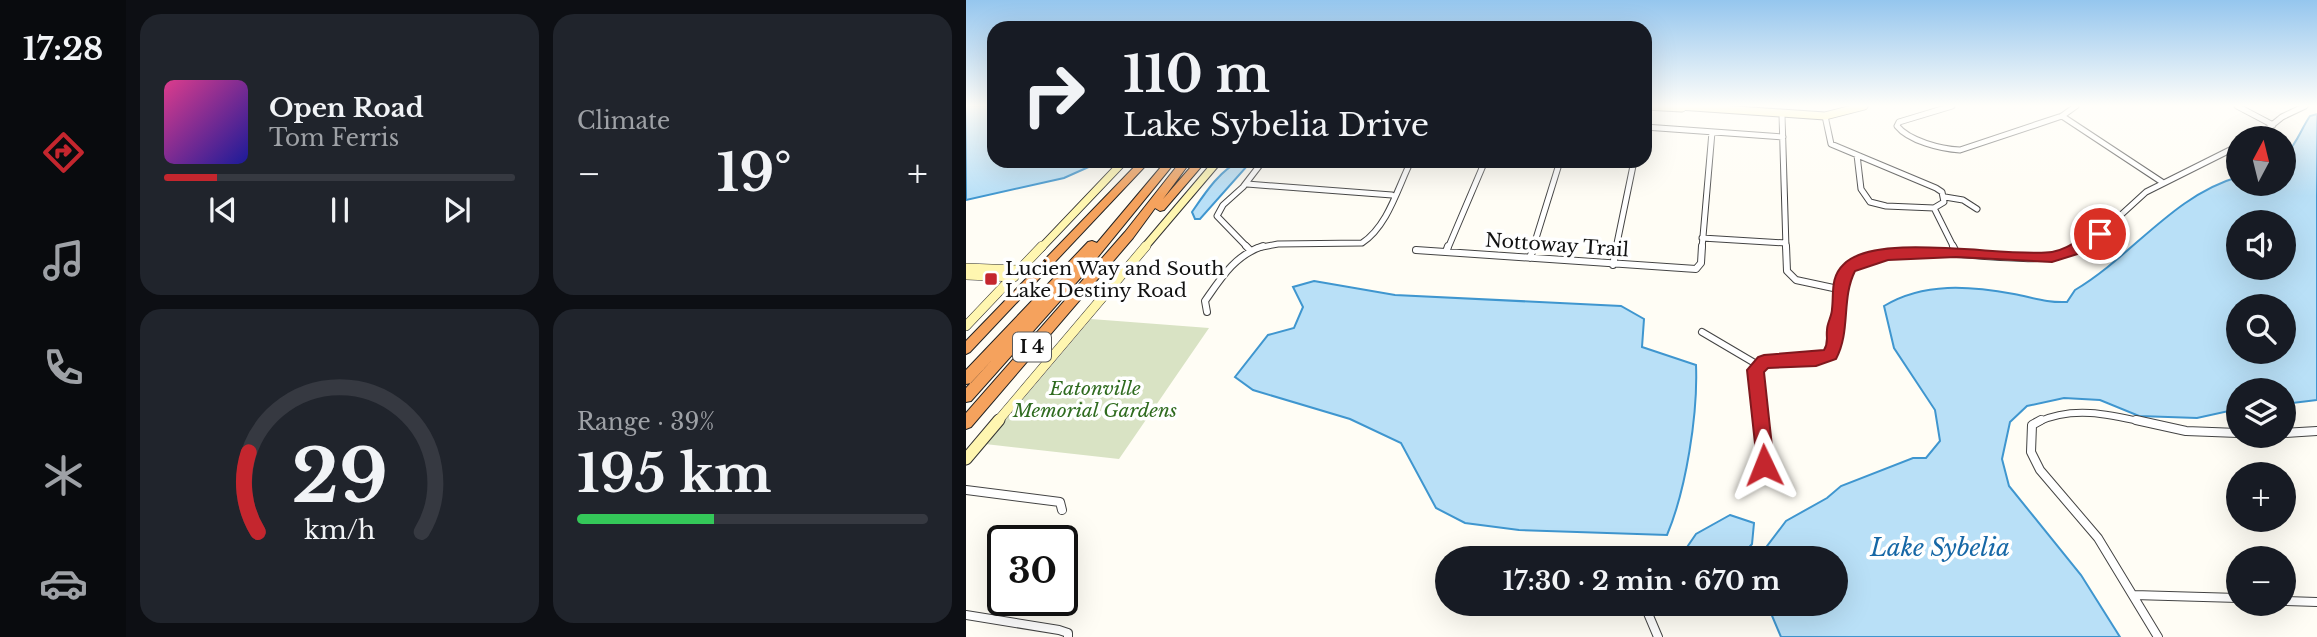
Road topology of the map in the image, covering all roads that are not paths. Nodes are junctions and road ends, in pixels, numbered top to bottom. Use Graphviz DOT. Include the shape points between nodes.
graph roads {
  1 [pos="1713,136"];
  2 [pos="1765,136"];
  3 [pos="1827,136"];
  4 [pos="1913,136"];
  5 [pos="2000,136"];
  6 [pos="2092,136"];
  7 [pos="1783,137"];
  8 [pos="2226,152"];
  9 [pos="1857,155"];
  10 [pos="1117,168"];
  11 [pos="1138,168"];
  12 [pos="1155,168"];
  13 [pos="1165,168"];
  14 [pos="1180,168"];
  15 [pos="1195,168"];
  16 [pos="1211,168"];
  17 [pos="1257,168"];
  18 [pos="1407,168"];
  19 [pos="1482,168"];
  20 [pos="1558,168"];
  21 [pos="1633,168"];
  22 [pos="2162,182"];
  23 [pos="1247,184"];
  24 [pos="1392,195"];
  25 [pos="1945,197"];
  26 [pos="1934,208"];
  27 [pos="1977,209"];
  28 [pos="1702,238"];
  29 [pos="1786,243"];
  30 [pos="1250,250"];
  31 [pos="1416,250"];
  32 [pos="1446,252"];
  33 [pos="1956,252"];
  34 [pos="1530,258"];
  35 [pos="1613,265"];
  36 [pos="966,268"];
  37 [pos="1021,270"];
  38 [pos="1099,270"];
  39 [pos="966,275"];
  40 [pos="1014,277"];
  41 [pos="1838,289"];
  42 [pos="1207,312"];
  43 [pos="966,326"];
  44 [pos="1702,332"];
  45 [pos="966,349"];
  46 [pos="1758,365"];
  47 [pos="966,379"];
  48 [pos="966,397"];
  49 [pos="966,423"];
  50 [pos="2317,431"];
  51 [pos="2296,432"];
  52 [pos="2226,433"];
  53 [pos="966,459"];
  54 [pos="1764,465"];
  55 [pos="966,490"];
  56 [pos="1062,510"];
  57 [pos="2134,595"];
  58 [pos="2226,598"];
  59 [pos="2296,601"];
  60 [pos="2317,602"];
  61 [pos="966,615"];
  62 [pos="1649,616"];
  63 [pos="1068,637"];
  64 [pos="1658,637"];
  65 [pos="2158,637"];
  1 -- 28 [label="street"];
  2 -- 7 [label="street"];
  3 -- 9 [label="street"];
  4 -- 5 [label="street" via="1956,150"];
  6 -- 22 [label="street"];
  7 -- 29 [label="street"];
  8 -- 22 [label="street"];
  9 -- 25 [label="street" via="1936,188"];
  9 -- 26 [label="street" via="1863,195 1869,202"];
  10 -- 37 [label="street"];
  11 -- 45 [label="highway, I 4"];
  12 -- 47 [label="highway" via="1086,251"];
  13 -- 48 [label="highway"];
  14 -- 38 [label="highway, I 4"];
  15 -- 38 [label="highway"];
  16 -- 53 [label="street"];
  17 -- 23 [label="street"];
  18 -- 24 [label="street"];
  19 -- 32 [label="street"];
  20 -- 34 [label="street"];
  21 -- 35 [label="street"];
  22 -- 33 [label="street" via="2100,234 2063,255"];
  23 -- 24 [label="street"];
  23 -- 30 [label="street" via="1224,201 1217,216"];
  24 -- 30 [label="street" via="1371,238 1363,243 1352,247 1278,242"];
  25 -- 26 [label="street"];
  25 -- 27 [label="street" via="1963,200"];
  26 -- 33 [label="street"];
  28 -- 29 [label="street"];
  28 -- 35 [label="street, Nottoway Trail" via="1701,262 1696,269"];
  29 -- 41 [label="street" via="1790,276"];
  30 -- 42 [label="street" via="1232,265 1205,301"];
  31 -- 32 [label="street, Nottoway Trail"];
  32 -- 34 [label="street, Nottoway Trail"];
  33 -- 41 [label="street" via="1872,257 1849,268"];
  34 -- 35 [label="street, Nottoway Trail"];
  36 -- 37 [label="street"];
  37 -- 40 [label="street"];
  38 -- 49 [label="highway, I 4"];
  39 -- 40 [label="street"];
  40 -- 43 [label="street"];
  41 -- 46 [label="street" via="1837,343 1830,355"];
  44 -- 46 [label="street"];
  46 -- 54 [label="street" via="1755,377"];
  50 -- 51 [label="street"];
  52 -- 57 [label="street" via="2181,431 2076,411 2047,415 2032,425 2031,452 2040,470 2098,538"];
  55 -- 56 [label="street" via="1060,502"];
  57 -- 58 [label="street"];
  57 -- 65 [label="street"];
  59 -- 60 [label="street"];
  61 -- 63 [label="street" via="1059,630"];
  62 -- 64 [label="street"];
}
